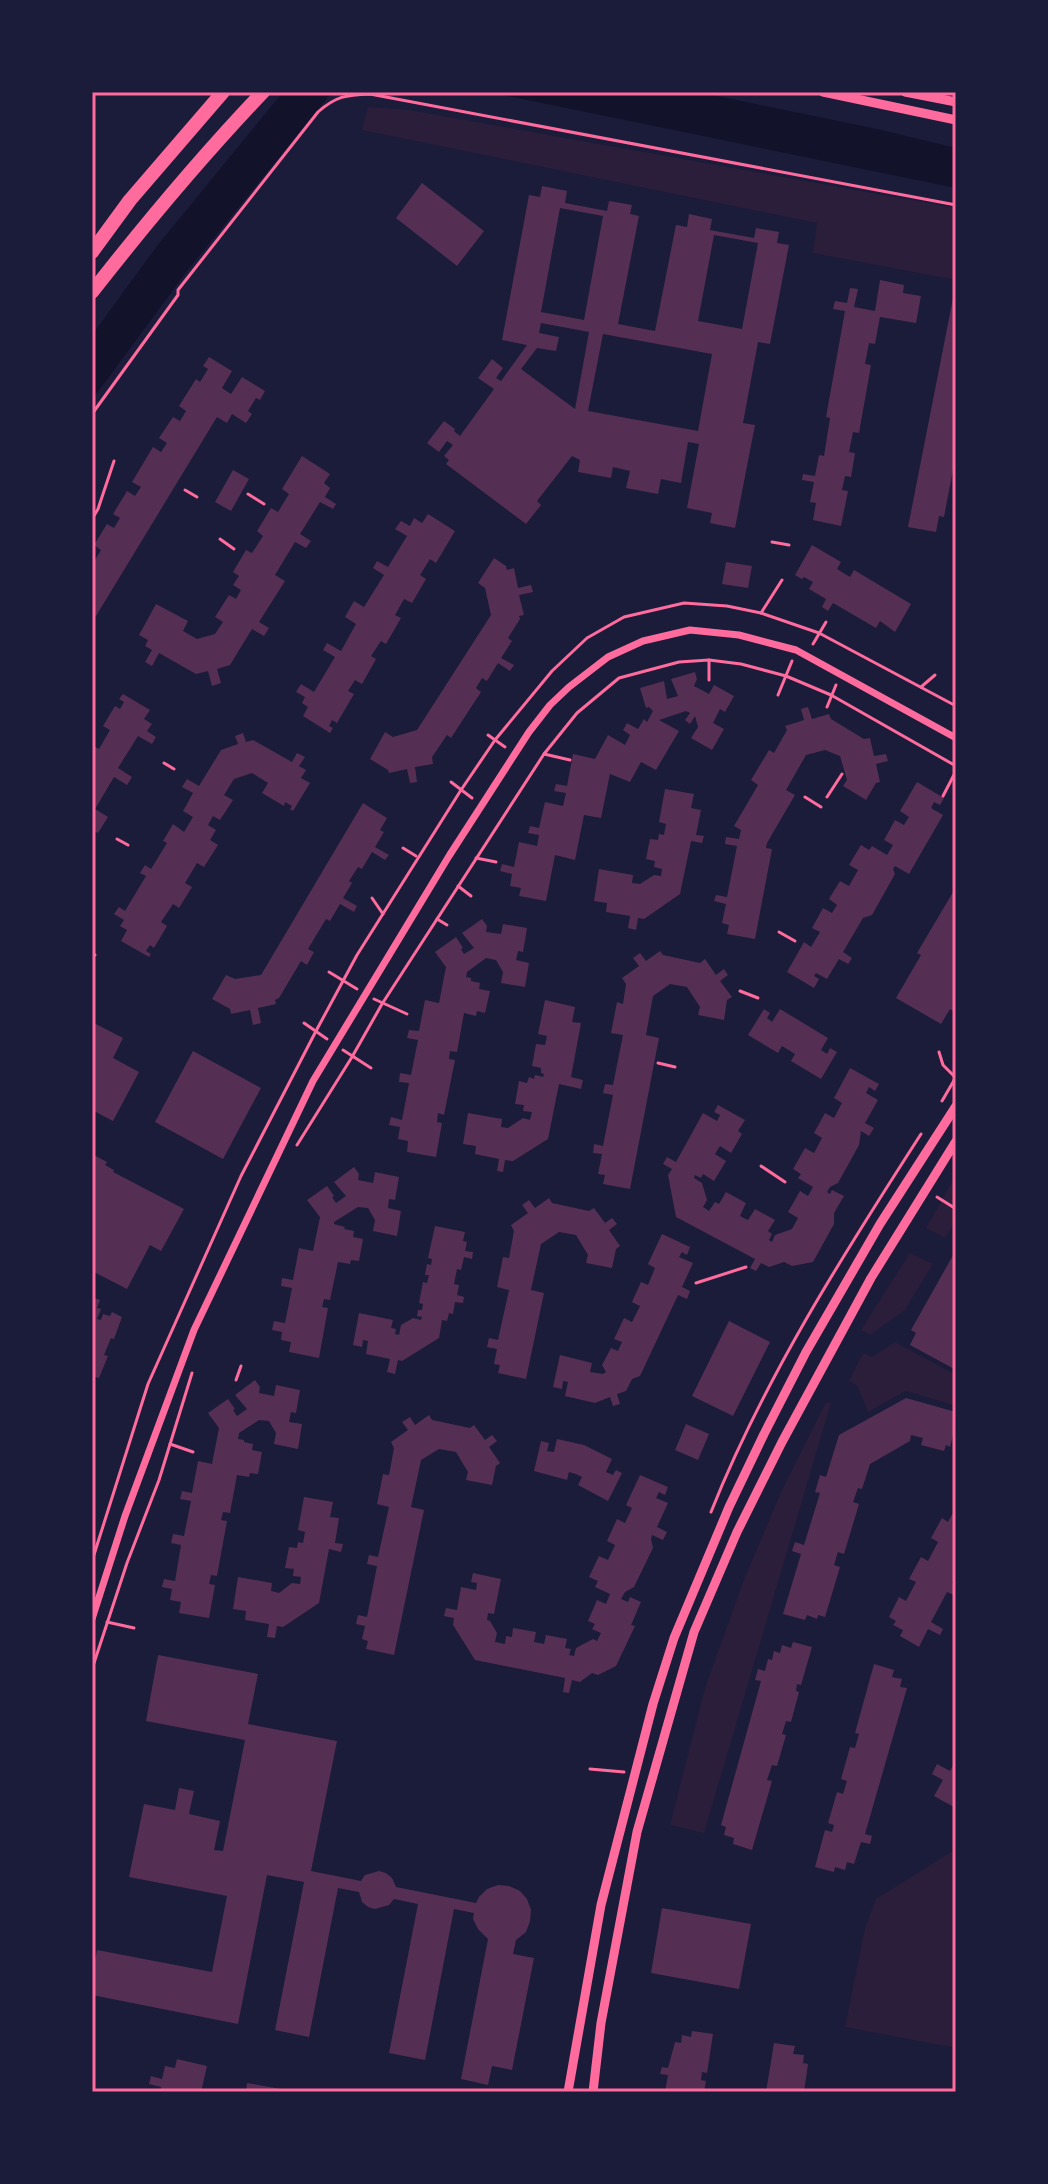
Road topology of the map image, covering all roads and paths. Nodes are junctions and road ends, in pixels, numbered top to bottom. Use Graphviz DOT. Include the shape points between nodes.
graph roads {
  1 [pos="223,92"];
  2 [pos="263,92"];
  3 [pos="823,92"];
  4 [pos="905,92"];
  5 [pos="956,102"];
  6 [pos="956,120"];
  7 [pos="956,205"];
  8 [pos="92,252"];
  9 [pos="92,292"];
  10 [pos="92,414"];
  11 [pos="114,461"];
  12 [pos="185,490"];
  13 [pos="248,494"];
  14 [pos="197,497"];
  15 [pos="264,504"];
  16 [pos="92,519"];
  17 [pos="220,539"];
  18 [pos="772,542"];
  19 [pos="789,545"];
  20 [pos="234,549"];
  21 [pos="782,580"];
  22 [pos="761,613"];
  23 [pos="826,622"];
  24 [pos="819,633"];
  25 [pos="796,650"];
  26 [pos="807,655"];
  27 [pos="709,660"];
  28 [pos="842,675"];
  29 [pos="935,675"];
  30 [pos="786,676"];
  31 [pos="709,680"];
  32 [pos="921,687"];
  33 [pos="778,695"];
  34 [pos="831,695"];
  35 [pos="956,706"];
  36 [pos="827,707"];
  37 [pos="488,735"];
  38 [pos="956,738"];
  39 [pos="495,740"];
  40 [pos="515,754"];
  41 [pos="544,754"];
  42 [pos="570,760"];
  43 [pos="164,763"];
  44 [pos="956,768"];
  45 [pos="174,769"];
  46 [pos="842,774"];
  47 [pos="451,782"];
  48 [pos="461,790"];
  49 [pos="943,796"];
  50 [pos="805,797"];
  51 [pos="827,797"];
  52 [pos="482,804"];
  53 [pos="821,807"];
  54 [pos="117,839"];
  55 [pos="128,845"];
  56 [pos="403,848"];
  57 [pos="418,857"];
  58 [pos="476,858"];
  59 [pos="496,862"];
  60 [pos="458,886"];
  61 [pos="471,896"];
  62 [pos="372,898"];
  63 [pos="383,914"];
  64 [pos="437,919"];
  65 [pos="447,925"];
  66 [pos="779,932"];
  67 [pos="795,941"];
  68 [pos="740,991"];
  69 [pos="758,998"];
  70 [pos="939,1052"];
  71 [pos="658,1063"];
  72 [pos="675,1067"];
  73 [pos="956,1078"];
  74 [pos="941,1102"];
  75 [pos="956,1106"];
  76 [pos="924,1128"];
  77 [pos="956,1141"];
  78 [pos="294,1149"];
  79 [pos="761,1166"];
  80 [pos="785,1182"];
  81 [pos="937,1197"];
  82 [pos="953,1207"];
  83 [pos="840,1259"];
  84 [pos="746,1267"];
  85 [pos="696,1283"];
  86 [pos="241,1366"];
  87 [pos="192,1373"];
  88 [pos="236,1380"];
  89 [pos="170,1444"];
  90 [pos="193,1452"];
  91 [pos="92,1561"];
  92 [pos="92,1619"];
  93 [pos="107,1622"];
  94 [pos="134,1628"];
  95 [pos="93,1660"];
  96 [pos="92,1669"];
  97 [pos="590,1769"];
  98 [pos="624,1772"];
  99 [pos="568,2092"];
  100 [pos="593,2092"];
  1 -- 8 [label="highway"];
  2 -- 9 [label="highway" via="150,218"];
  3 -- 6 [label="street"];
  4 -- 5 [label="street"];
  7 -- 10 [label="path" via="370,94 347,95 318,112 178,290"];
  11 -- 16 [label="path"];
  12 -- 14 [label="path"];
  13 -- 15 [label="path"];
  17 -- 20 [label="path"];
  18 -- 19 [label="path"];
  21 -- 22 [label="path"];
  22 -- 24 [label="path"];
  22 -- 39 [label="path" via="684,603 624,617 587,638 552,671"];
  23 -- 24 [label="path"];
  24 -- 26 [label="path"];
  24 -- 32 [label="path"];
  25 -- 26 [label="street"];
  25 -- 30 [label="path"];
  25 -- 40 [label="street" via="739,635 690,630 643,641 608,657 569,687"];
  26 -- 28 [label="street"];
  27 -- 30 [label="path"];
  27 -- 31 [label="path"];
  27 -- 41 [label="path" via="619,678 577,713"];
  28 -- 34 [label="path"];
  28 -- 38 [label="street"];
  29 -- 32 [label="path"];
  30 -- 33 [label="path"];
  30 -- 34 [label="path"];
  32 -- 35 [label="path"];
  34 -- 36 [label="path"];
  34 -- 44 [label="path"];
  37 -- 39 [label="path"];
  39 -- 40 [label="path"];
  39 -- 48 [label="path"];
  40 -- 52 [label="street"];
  41 -- 42 [label="path"];
  41 -- 58 [label="path"];
  43 -- 45 [label="path"];
  44 -- 49 [label="path"];
  46 -- 51 [label="path"];
  47 -- 48 [label="path"];
  48 -- 52 [label="path"];
  48 -- 57 [label="path"];
  50 -- 53 [label="path"];
  52 -- 92 [label="street" via="313,1081 194,1330"];
  54 -- 55 [label="path"];
  56 -- 57 [label="path"];
  57 -- 63 [label="path"];
  58 -- 59 [label="path"];
  58 -- 60 [label="path"];
  60 -- 61 [label="path"];
  60 -- 64 [label="path"];
  62 -- 63 [label="path"];
  63 -- 91 [label="path" via="316,1031 191,1285 148,1384"];
  64 -- 65 [label="path"];
  64 -- 78 [label="path"];
  66 -- 67 [label="path"];
  68 -- 69 [label="path"];
  70 -- 73 [label="path"];
  71 -- 72 [label="path"];
  73 -- 74 [label="path"];
  75 -- 99 [label="street" via="806,1352 729,1507 679,1626 653,1704 601,1905"];
  76 -- 83 [label="path"];
  77 -- 100 [label="street" via="871,1278 782,1442 694,1632 637,1832"];
  79 -- 80 [label="path"];
  81 -- 82 [label="path"];
  84 -- 85 [label="path"];
  86 -- 88 [label="path"];
  87 -- 89 [label="path"];
  89 -- 90 [label="path"];
  89 -- 93 [label="path"];
  93 -- 94 [label="path"];
  93 -- 95 [label="path"];
  95 -- 96 [label="path"];
  97 -- 98 [label="path"];
}
